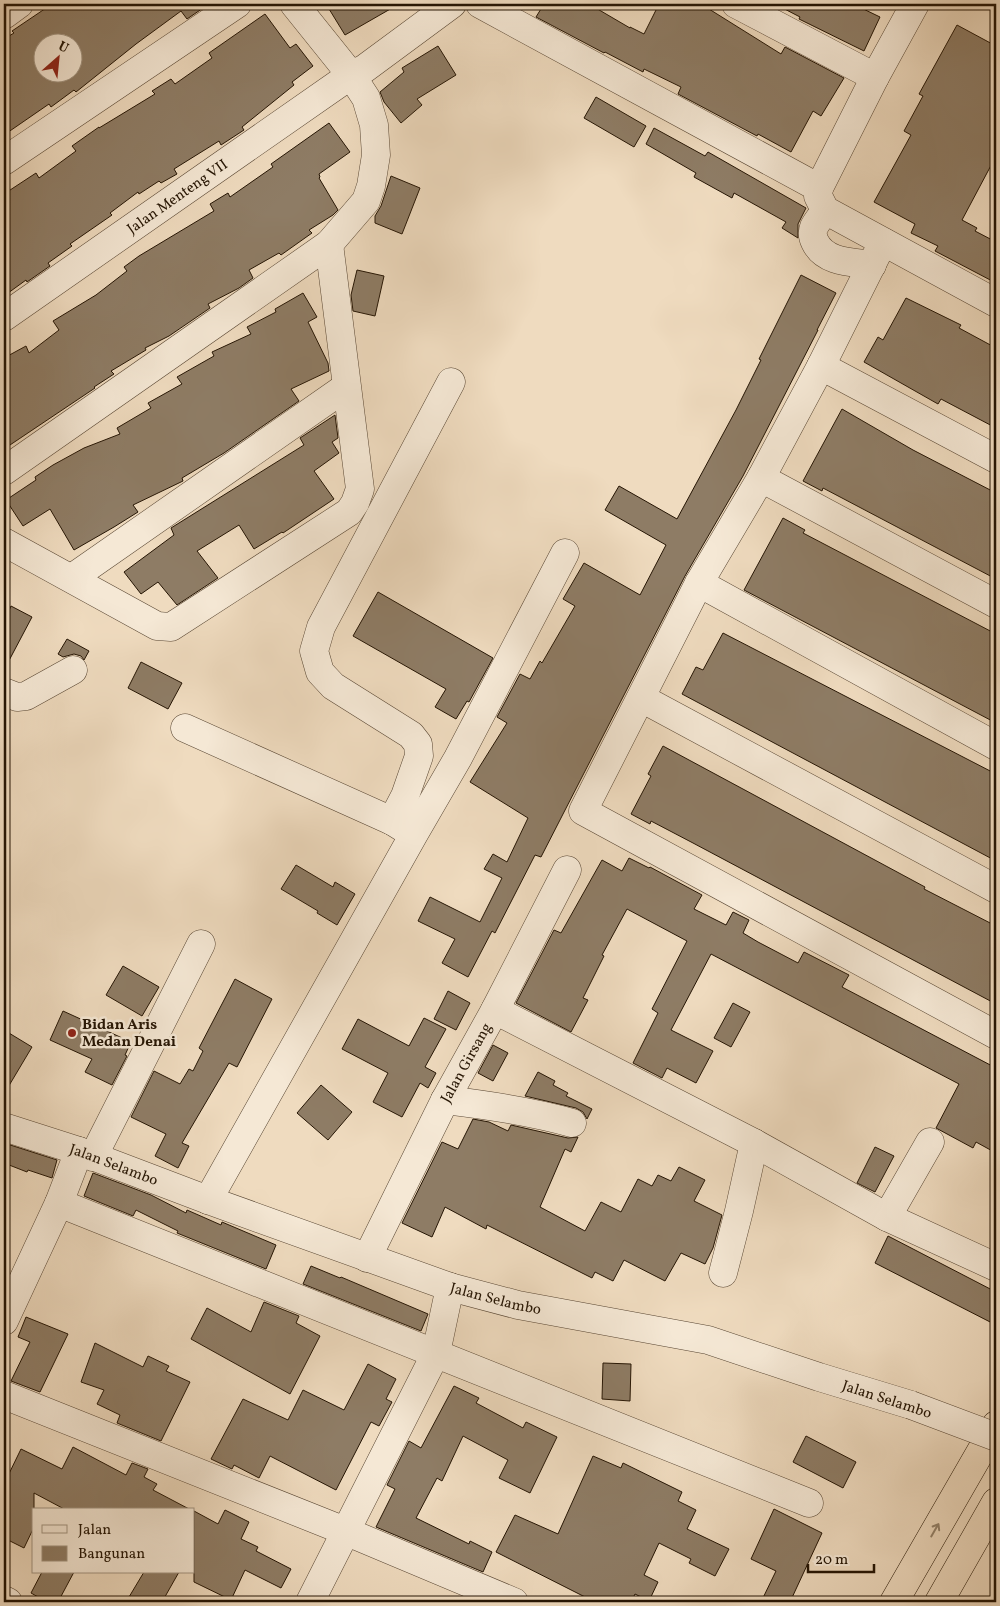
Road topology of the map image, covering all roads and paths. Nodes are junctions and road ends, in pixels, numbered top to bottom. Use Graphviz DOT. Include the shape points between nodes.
graph roads {
  1 [pos="237,4"];
  2 [pos="294,4"];
  3 [pos="450,4"];
  4 [pos="480,4"];
  5 [pos="736,4"];
  6 [pos="915,4"];
  7 [pos="351,75"];
  8 [pos="875,77"];
  9 [pos="4,161"];
  10 [pos="822,199"];
  11 [pos="329,244"];
  12 [pos="877,254"];
  13 [pos="996,303"];
  14 [pos="4,317"];
  15 [pos="821,366"];
  16 [pos="451,382"];
  17 [pos="346,387"];
  18 [pos="996,459"];
  19 [pos="4,471"];
  20 [pos="761,478"];
  21 [pos="4,542"];
  22 [pos="565,553"];
  23 [pos="72,578"];
  24 [pos="699,583"];
  25 [pos="996,604"];
  26 [pos="73,670"];
  27 [pos="4,692"];
  28 [pos="641,698"];
  29 [pos="185,728"];
  30 [pos="996,746"];
  31 [pos="403,828"];
  32 [pos="567,870"];
  33 [pos="996,890"];
  34 [pos="201,944"];
  35 [pos="495,1010"];
  36 [pos="996,1035"];
  37 [pos="445,1100"];
  38 [pos="572,1123"];
  39 [pos="4,1127"];
  40 [pos="930,1142"];
  41 [pos="754,1143"];
  42 [pos="86,1154"];
  43 [pos="208,1200"];
  44 [pos="59,1203"];
  45 [pos="887,1217"];
  46 [pos="367,1258"];
  47 [pos="996,1267"];
  48 [pos="722,1273"];
  49 [pos="450,1287"];
  50 [pos="4,1321"];
  51 [pos="436,1353"];
  52 [pos="4,1395"];
  53 [pos="996,1425"];
  54 [pos="996,1437"];
  55 [pos="996,1502"];
  56 [pos="809,1503"];
  57 [pos="345,1531"];
  58 [pos="4,1600"];
  59 [pos="8,1602"];
  60 [pos="310,1602"];
  61 [pos="514,1602"];
  62 [pos="894,1602"];
  63 [pos="940,1602"];
  1 -- 9 [label="street"];
  2 -- 7 [label="street"];
  3 -- 7 [label="street, Jalan Menteng VII" via="364,69"];
  4 -- 10 [label="street"];
  5 -- 8 [label="street"];
  6 -- 8 [label="street"];
  7 -- 11 [label="street" via="366,98 374,125 376,155 366,201"];
  7 -- 14 [label="street, Jalan Menteng VII"];
  8 -- 10 [label="street"];
  10 -- 12 [label="street"];
  10 -- 12 [label="street" via="813,228 813,238 818,247 838,260"];
  11 -- 17 [label="street"];
  11 -- 19 [label="street"];
  12 -- 13 [label="street"];
  12 -- 15 [label="street"];
  15 -- 18 [label="street"];
  15 -- 20 [label="street"];
  16 -- 31 [label="street" via="321,626 314,651 320,672 333,686 411,735 418,744 420,756 405,796"];
  17 -- 23 [label="street"];
  17 -- 23 [label="street" via="360,489 349,512 171,627 157,626"];
  20 -- 24 [label="street"];
  20 -- 25 [label="street"];
  21 -- 23 [label="street"];
  22 -- 31 [label="street" via="458,758"];
  24 -- 28 [label="street"];
  24 -- 30 [label="street"];
  26 -- 27 [label="street" via="26,696 17,697"];
  28 -- 33 [label="street"];
  28 -- 36 [label="street" via="584,811"];
  29 -- 31 [label="street"];
  31 -- 43 [label="street"];
  32 -- 35 [label="street, Jalan Girsang"];
  34 -- 42 [label="street"];
  35 -- 37 [label="street, Jalan Girsang"];
  35 -- 41 [label="street"];
  37 -- 38 [label="street"];
  37 -- 46 [label="street, Jalan Girsang"];
  39 -- 42 [label="street, Jalan Selambo"];
  40 -- 45 [label="street"];
  41 -- 45 [label="street"];
  41 -- 48 [label="street"];
  42 -- 43 [label="street, Jalan Selambo"];
  42 -- 44 [label="street"];
  43 -- 46 [label="street, Jalan Selambo"];
  44 -- 50 [label="street"];
  44 -- 51 [label="street"];
  45 -- 47 [label="street"];
  46 -- 49 [label="street, Jalan Selambo"];
  49 -- 51 [label="street"];
  49 -- 54 [label="street, Jalan Selambo, bridge" via="518,1306 708,1340 912,1405"];
  51 -- 56 [label="street"];
  51 -- 57 [label="street"];
  52 -- 57 [label="street"];
  62 -- 53 [label="highway, one-way"];
  55 -- 63 [label="highway"];
  57 -- 60 [label="street"];
  57 -- 61 [label="street"];
  58 -- 59 [label="street"];
}
